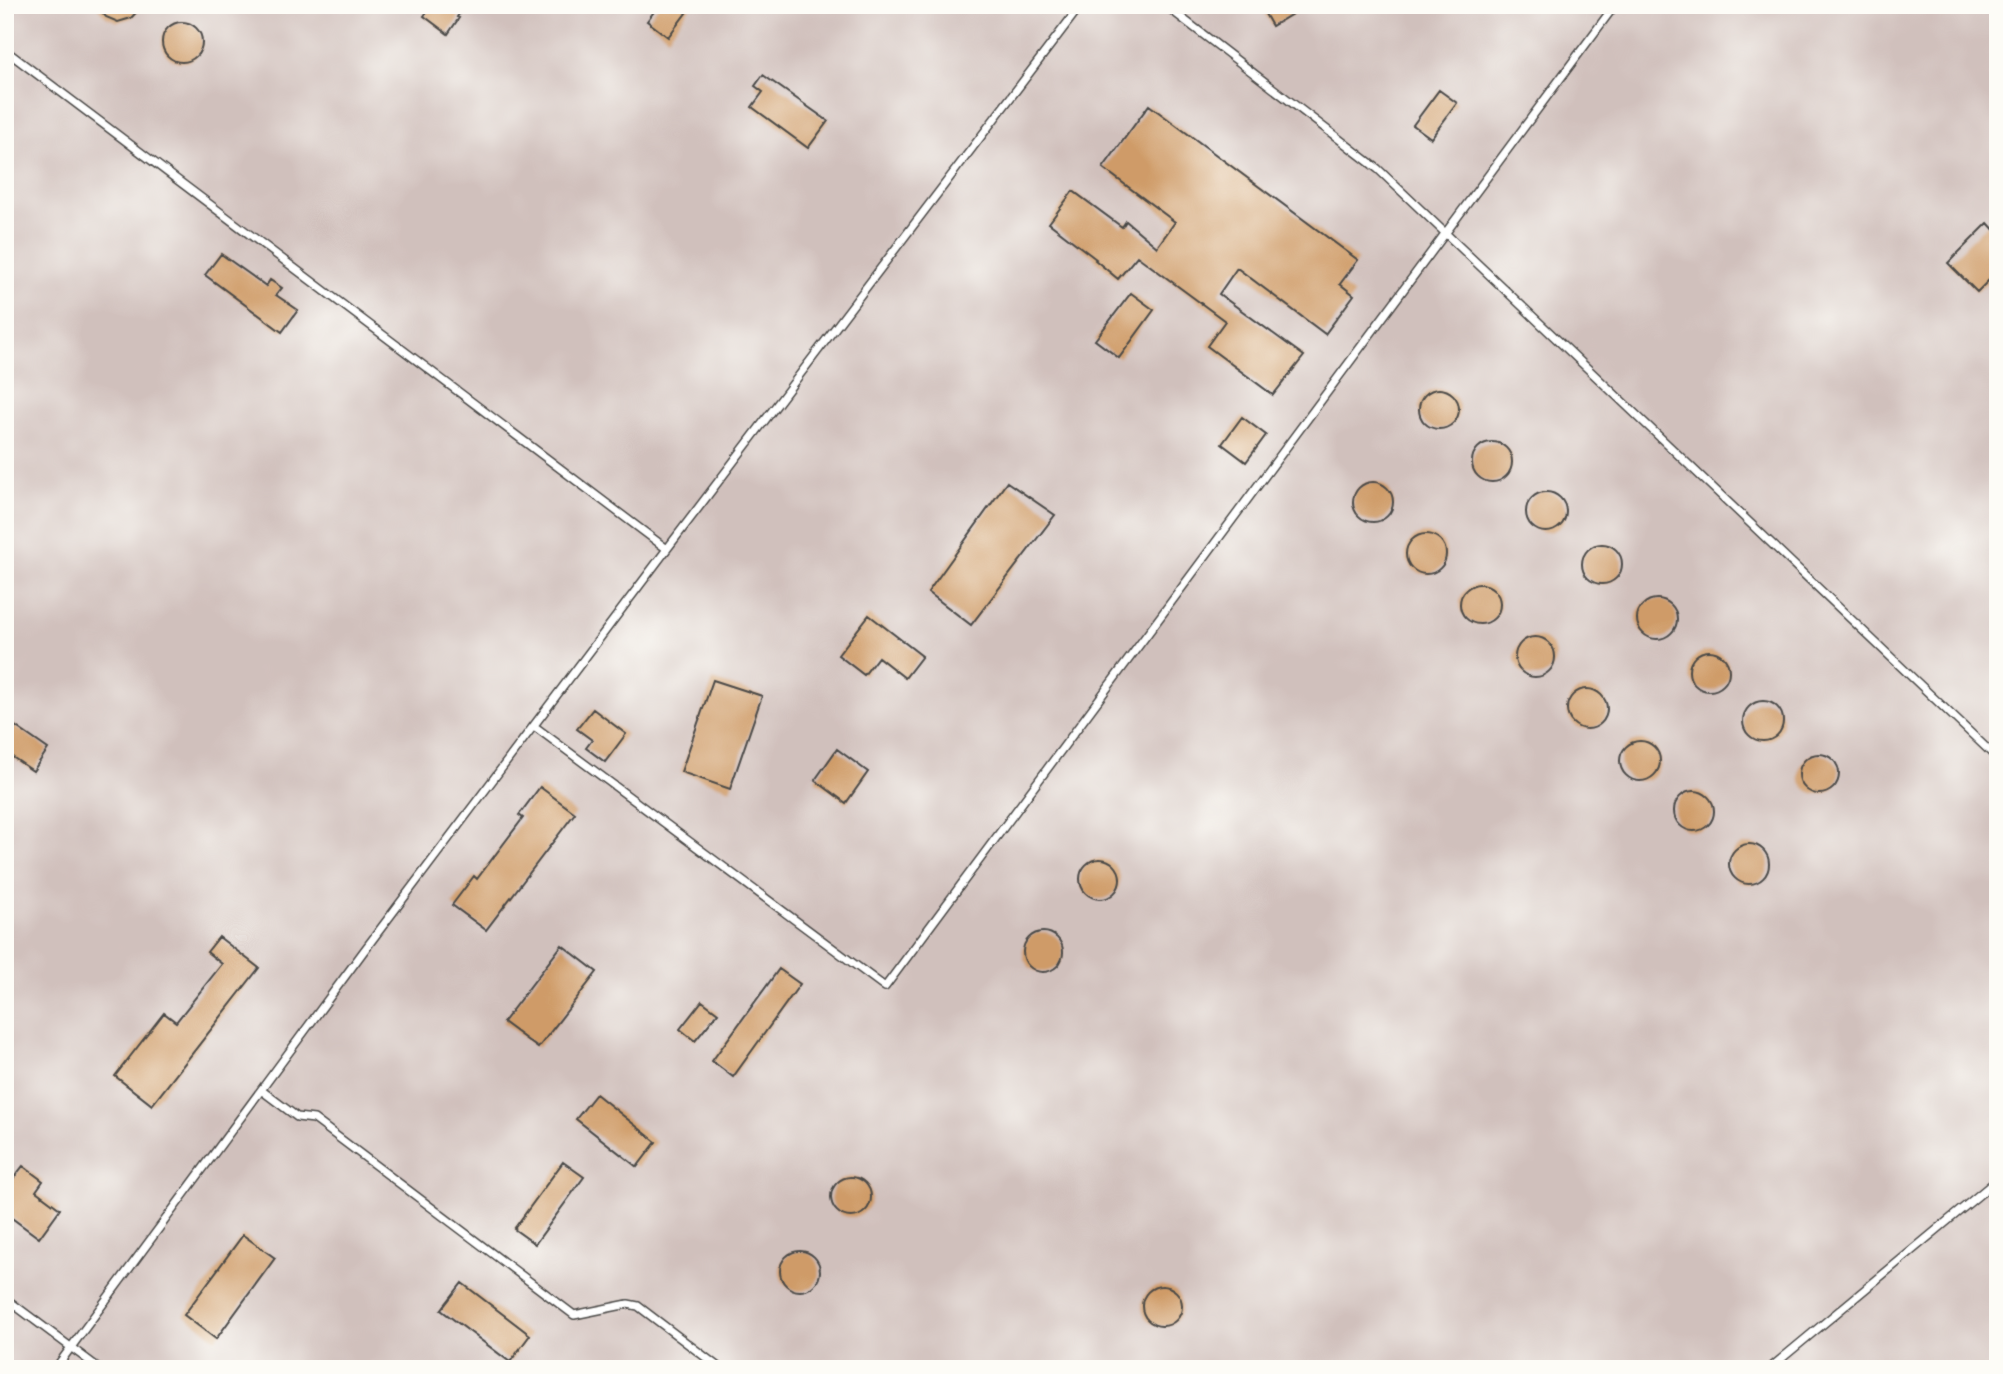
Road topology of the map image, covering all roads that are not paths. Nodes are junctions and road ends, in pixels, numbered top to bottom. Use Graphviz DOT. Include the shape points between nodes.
graph roads {
  1 [pos="1081,5"];
  2 [pos="1165,5"];
  3 [pos="1615,5"];
  4 [pos="5,50"];
  5 [pos="1445,234"];
  6 [pos="667,549"];
  7 [pos="534,726"];
  8 [pos="1998,759"];
  9 [pos="261,1090"];
  10 [pos="1998,1179"];
  11 [pos="5,1298"];
  12 [pos="72,1348"];
  13 [pos="55,1369"];
  14 [pos="100,1369"];
  15 [pos="721,1369"];
  16 [pos="1769,1369"];
  1 -- 6 [label="lane"];
  2 -- 5 [label="lane" via="1378,169"];
  3 -- 5 [label="lane"];
  4 -- 6 [label="lane"];
  5 -- 7 [label="lane" via="885,987"];
  5 -- 8 [label="lane"];
  6 -- 7 [label="lane"];
  7 -- 9 [label="lane"];
  9 -- 12 [label="lane"];
  9 -- 15 [label="lane" via="297,1117 314,1119 575,1315 638,1306"];
  10 -- 16 [label="lane"];
  11 -- 12 [label="lane"];
  12 -- 13 [label="lane"];
  12 -- 14 [label="lane"];
}
